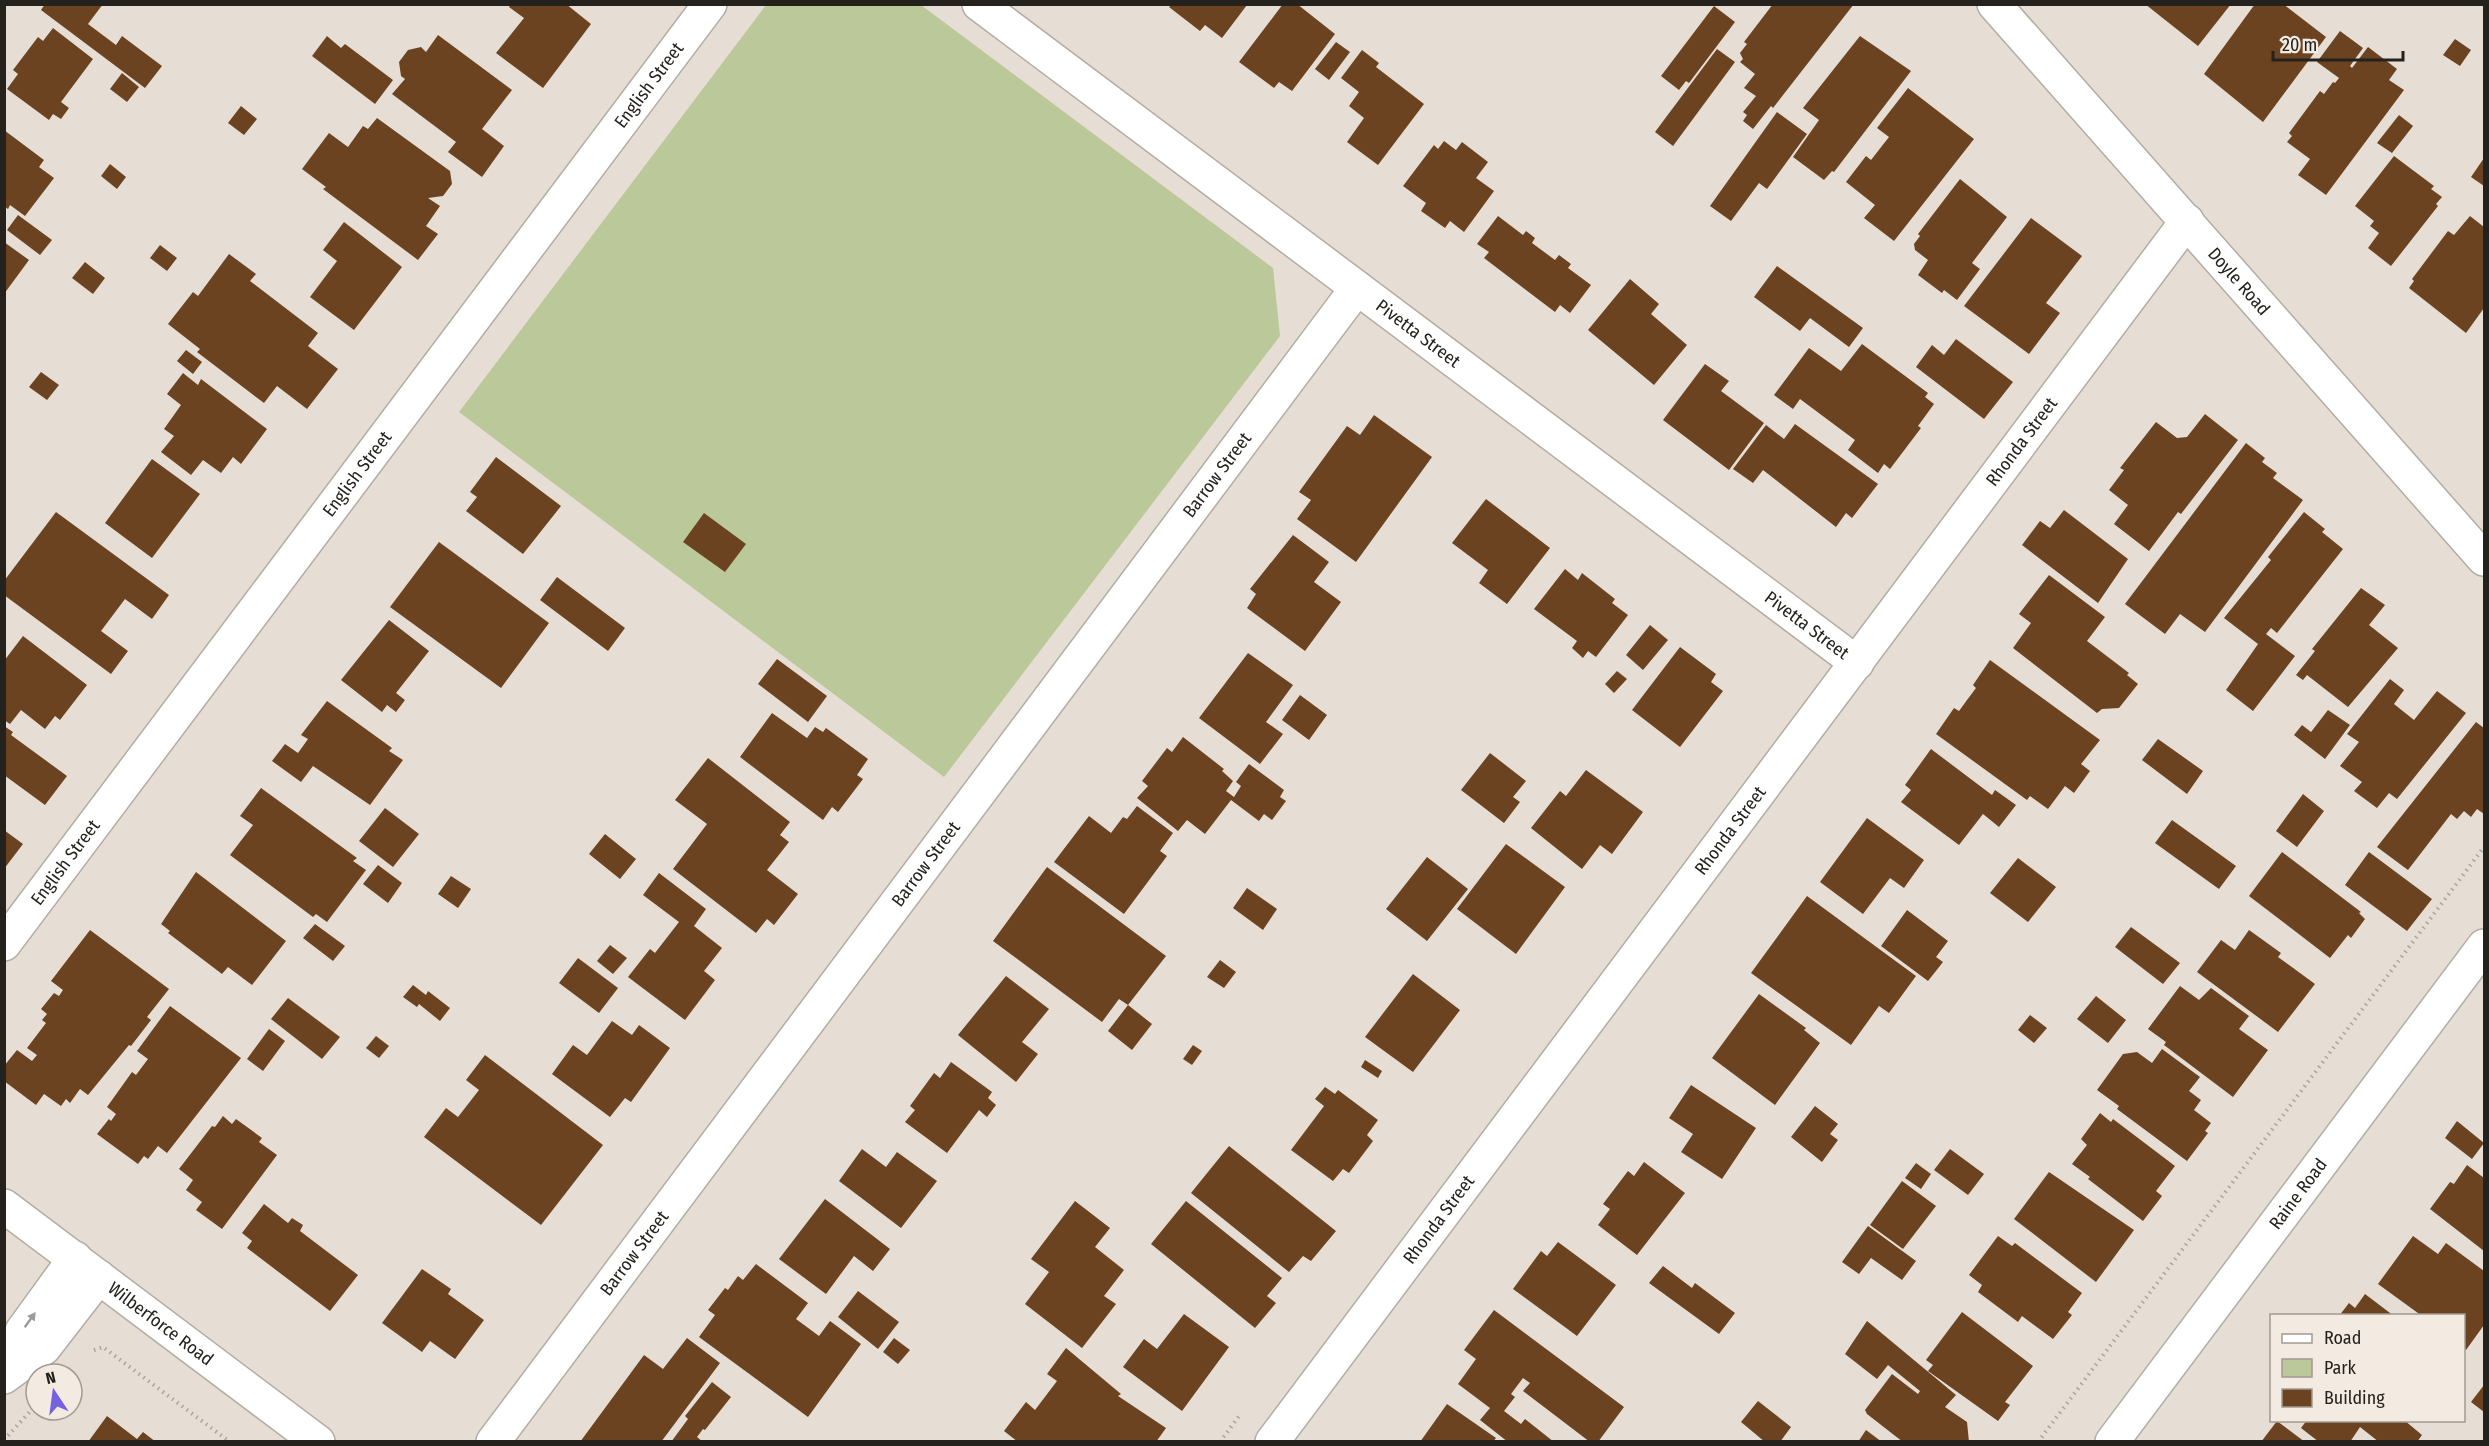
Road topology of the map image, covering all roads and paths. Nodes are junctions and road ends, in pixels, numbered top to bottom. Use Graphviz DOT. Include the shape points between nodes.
graph roads {
  1 [pos="710,4"];
  2 [pos="979,4"];
  3 [pos="1994,4"];
  4 [pos="2187,221"];
  5 [pos="1357,288"];
  6 [pos="2484,559"];
  7 [pos="1857,663"];
  8 [pos="2484,847"];
  9 [pos="4,944"];
  10 [pos="2484,946"];
  11 [pos="4,1206"];
  12 [pos="87,1268"];
  13 [pos="83,1354"];
  14 [pos="6,1375"];
  15 [pos="24,1419"];
  16 [pos="4,1440"];
  17 [pos="230,1442"];
  18 [pos="318,1442"];
  19 [pos="493,1442"];
  20 [pos="1272,1442"];
  21 [pos="2038,1442"];
  22 [pos="2112,1442"];
  1 -- 9 [label="street, English Street"];
  2 -- 5 [label="street, Pivetta Street"];
  3 -- 4 [label="street, Doyle Road"];
  4 -- 6 [label="street, Doyle Road"];
  4 -- 7 [label="street, Rhonda Street"];
  5 -- 7 [label="street, Pivetta Street"];
  5 -- 19 [label="street, Barrow Street"];
  7 -- 20 [label="street, Rhonda Street"];
  8 -- 21 [label="path"];
  10 -- 22 [label="street, Raine Road"];
  11 -- 12 [label="street, Wilberforce Road"];
  12 -- 14 [label="street" via="22,1331"];
  12 -- 18 [label="street, Wilberforce Road"];
  13 -- 17 [label="path" via="103,1347"];
  15 -- 16 [label="path"];
}
